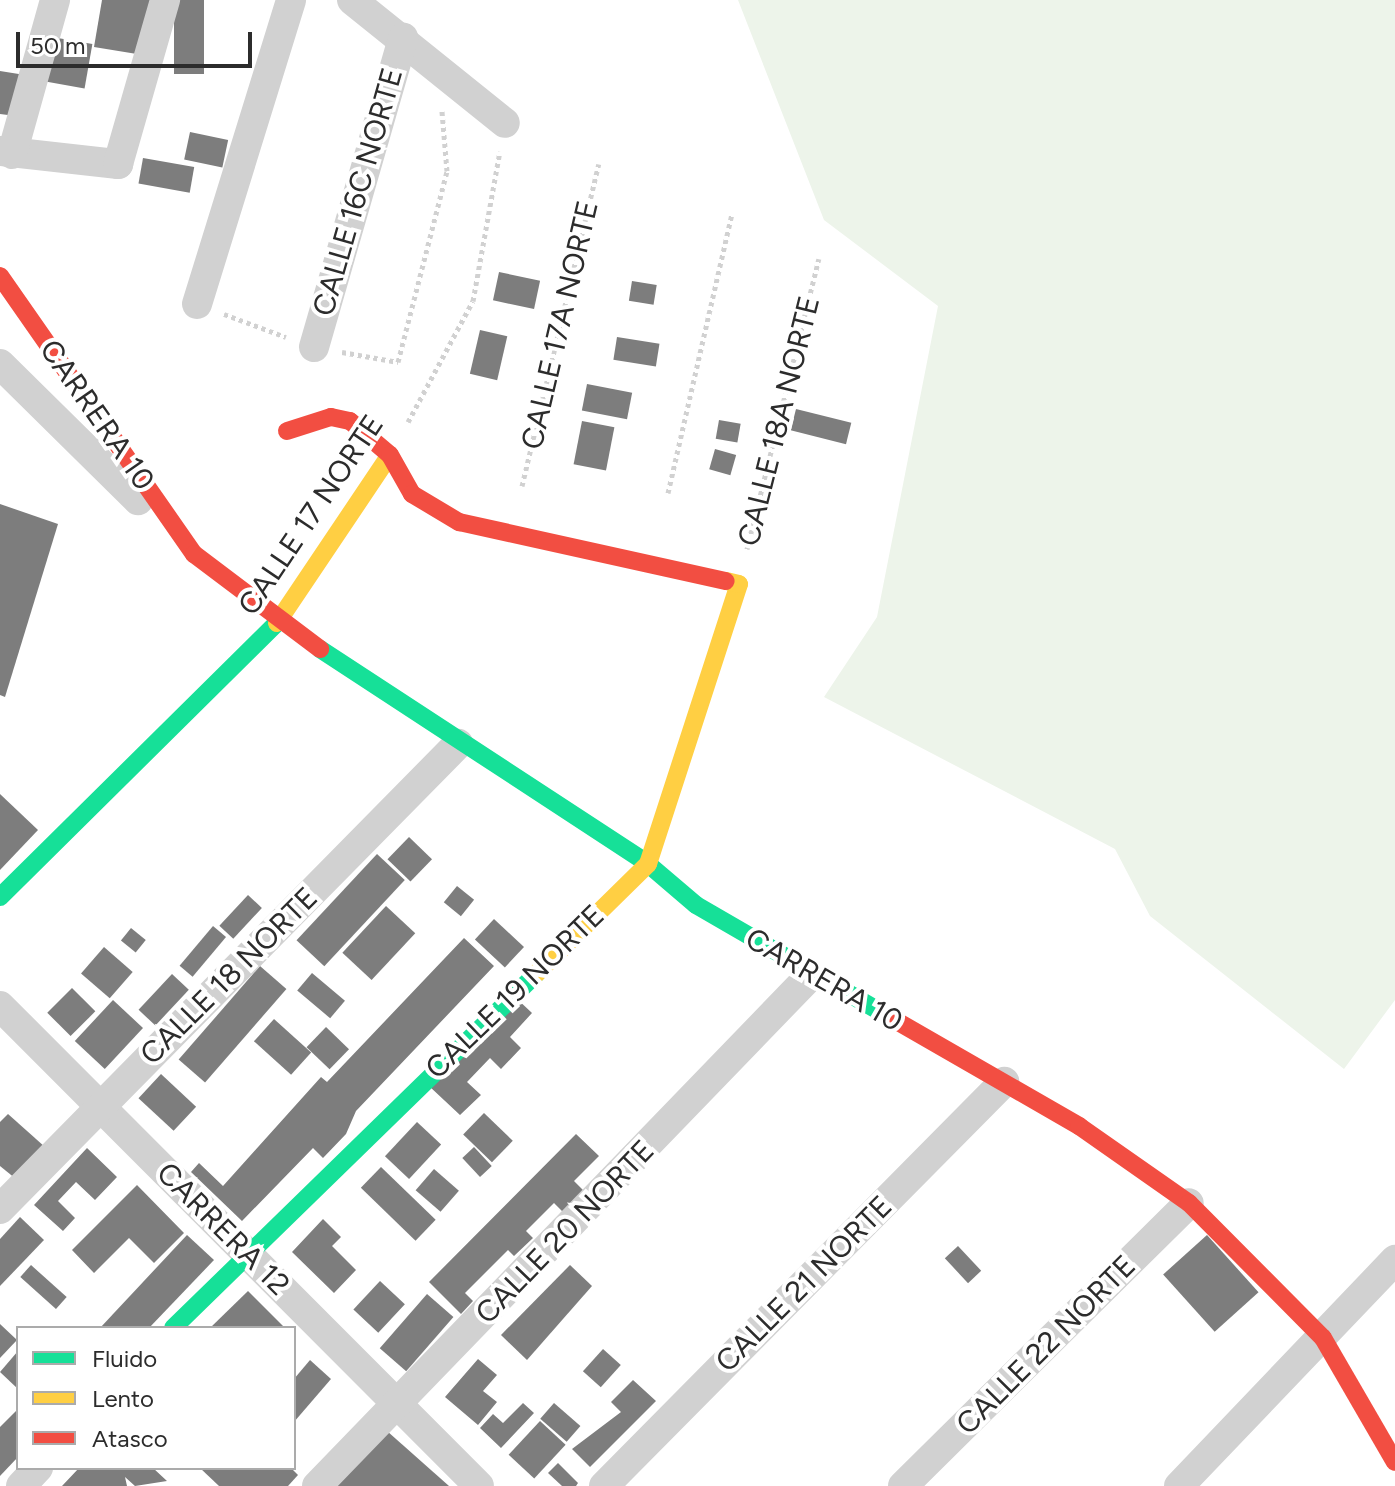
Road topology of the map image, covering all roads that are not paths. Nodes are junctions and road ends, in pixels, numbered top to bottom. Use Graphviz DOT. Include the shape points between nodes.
graph roads {
  1 [pos="55,0"];
  2 [pos="165,0"];
  3 [pos="291,0"];
  4 [pos="352,0"];
  5 [pos="403,38"];
  6 [pos="505,123"];
  7 [pos="6,152"];
  8 [pos="0,276"];
  9 [pos="197,304"];
  10 [pos="314,347"];
  11 [pos="0,364"];
  12 [pos="287,431"];
  13 [pos="390,455"];
  14 [pos="194,554"];
  15 [pos="278,622"];
  16 [pos="458,744"];
  17 [pos="648,864"];
  18 [pos="0,897"];
  19 [pos="810,976"];
  20 [pos="0,1006"];
  21 [pos="1004,1082"];
  22 [pos="100,1107"];
  23 [pos="1189,1203"];
  24 [pos="0,1209"];
  25 [pos="245,1252"];
  26 [pos="1395,1260"];
  27 [pos="175,1326"];
  28 [pos="1323,1338"];
  29 [pos="399,1406"];
  30 [pos="1395,1462"];
  31 [pos="36,1470"];
  32 [pos="21,1486"];
  33 [pos="317,1486"];
  34 [pos="479,1486"];
  35 [pos="604,1486"];
  36 [pos="903,1486"];
  37 [pos="1179,1486"];
  1 -- 7 [label="street"];
  2 -- 7 [label="street" via="118,164"];
  3 -- 9 [label="street"];
  4 -- 5 [label="street"];
  5 -- 6 [label="street" via="440,75"];
  5 -- 10 [label="street, CALLE 16C NORTE"];
  8 -- 14 [label="street, CARRERA 10"];
  11 -- 14 [label="street, CARRERA 10"];
  12 -- 13 [label="street" via="331,417 366,432"];
  13 -- 15 [label="street, CALLE 17 NORTE"];
  13 -- 17 [label="street, CALLE 19 NORTE" via="412,494 459,522 739,584"];
  14 -- 15 [label="street, CARRERA 10"];
  15 -- 16 [label="street, CARRERA 10"];
  15 -- 18 [label="street, CALLE 17 NORTE"];
  16 -- 17 [label="street, CARRERA 10"];
  16 -- 22 [label="street, CALLE 18 NORTE"];
  17 -- 19 [label="street, CARRERA 10" via="696,905"];
  17 -- 25 [label="street, CALLE 19 NORTE"];
  19 -- 21 [label="street, CARRERA 10"];
  19 -- 29 [label="street, CALLE 20 NORTE"];
  20 -- 22 [label="street, CARRERA 12"];
  21 -- 23 [label="street, CARRERA 10"];
  21 -- 35 [label="street, CALLE 21 NORTE"];
  22 -- 24 [label="street, CALLE 18 NORTE"];
  22 -- 25 [label="street, CARRERA 12"];
  23 -- 28 [label="street, CARRERA 10"];
  23 -- 36 [label="street, CALLE 22 NORTE"];
  25 -- 27 [label="street, CALLE 19 NORTE"];
  25 -- 29 [label="street, CARRERA 12"];
  26 -- 28 [label="street"];
  28 -- 30 [label="street, CARRERA 10"];
  28 -- 37 [label="street"];
  29 -- 33 [label="street, CALLE 20 NORTE"];
  29 -- 34 [label="street, CARRERA 12"];
  31 -- 32 [label="street"];
}
